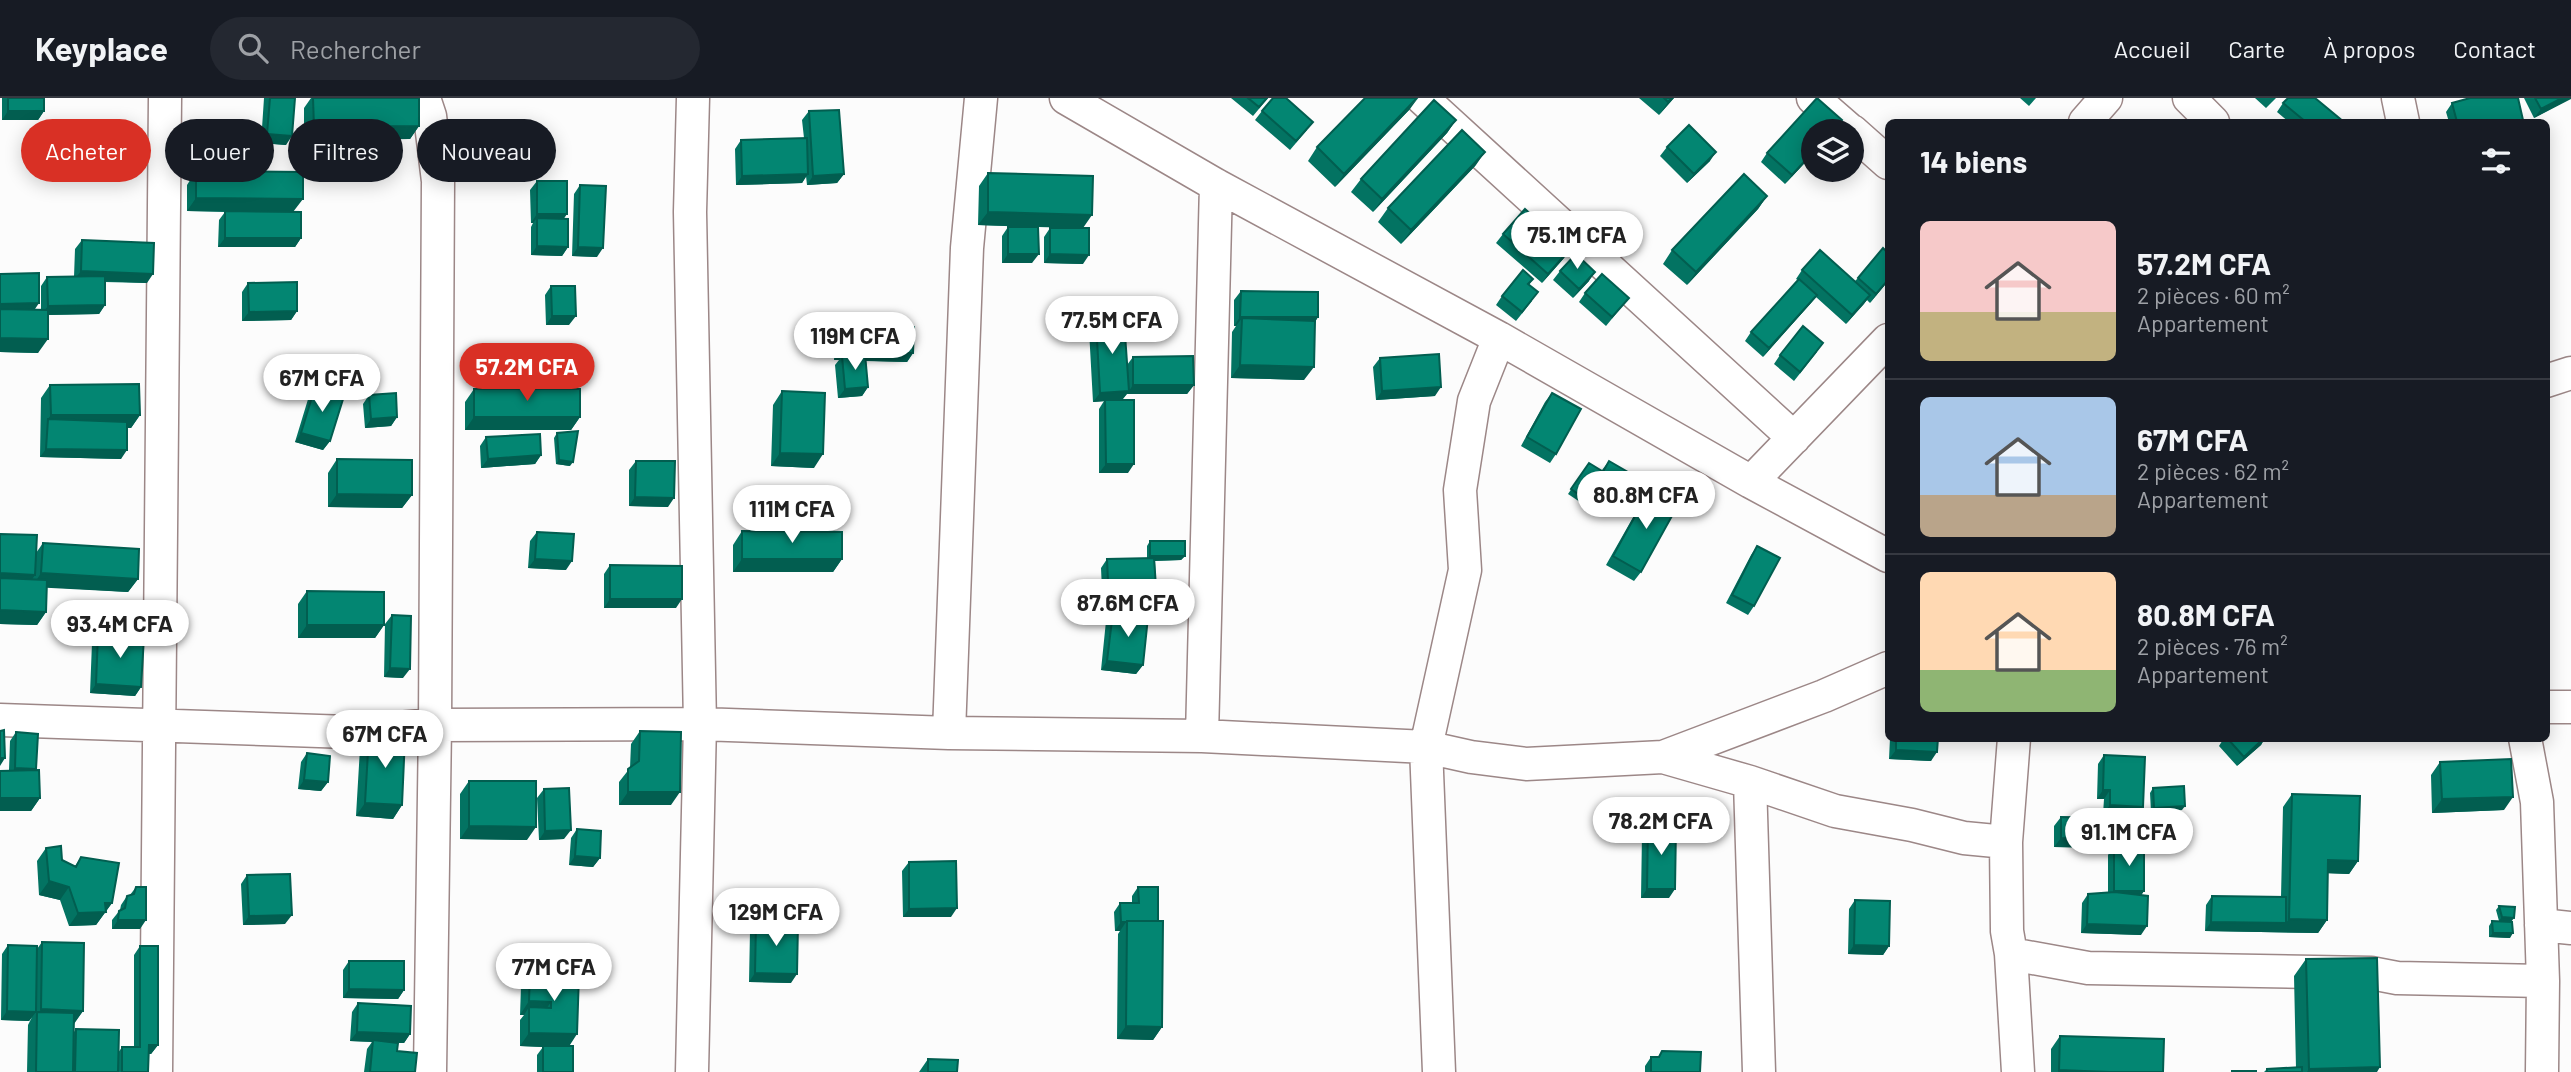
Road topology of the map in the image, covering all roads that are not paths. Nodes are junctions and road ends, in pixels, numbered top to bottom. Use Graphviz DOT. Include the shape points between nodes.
graph roads {
  1 [pos="165,98"];
  2 [pos="424,98"];
  3 [pos="693,98"];
  4 [pos="981,98"];
  5 [pos="1066,98"];
  6 [pos="1422,98"];
  7 [pos="1813,98"];
  8 [pos="2106,98"];
  9 [pos="2189,98"];
  10 [pos="2398,98"];
  11 [pos="1837,119"];
  12 [pos="2088,119"];
  13 [pos="2210,119"];
  14 [pos="2402,119"];
  15 [pos="1864,142"];
  16 [pos="1885,160"];
  17 [pos="1216,185"];
  18 [pos="1499,338"];
  19 [pos="1885,344"];
  20 [pos="2571,373"];
  21 [pos="2550,380"];
  22 [pos="1794,438"];
  23 [pos="1751,482"];
  24 [pos="1885,554"];
  25 [pos="1885,668"];
  26 [pos="2550,707"];
  27 [pos="2571,707"];
  28 [pos="0,720"];
  29 [pos="700,724"];
  30 [pos="435,725"];
  31 [pos="160,726"];
  32 [pos="949,733"];
  33 [pos="1202,736"];
  34 [pos="2014,742"];
  35 [pos="2526,742"];
  36 [pos="1426,747"];
  37 [pos="1663,757"];
  38 [pos="1750,782"];
  39 [pos="2006,842"];
  40 [pos="2556,927"];
  41 [pos="2011,954"];
  42 [pos="2543,981"];
  43 [pos="156,1072"];
  44 [pos="430,1072"];
  45 [pos="692,1072"];
  46 [pos="1439,1072"];
  47 [pos="1759,1072"];
  48 [pos="2018,1072"];
  49 [pos="2542,1072"];
  1 -- 31 [label="street"];
  2 -- 30 [label="street" via="438,181"];
  3 -- 29 [label="street" via="690,212"];
  4 -- 32 [label="street" via="967,248"];
  5 -- 17 [label="street"];
  6 -- 22 [label="street"];
  7 -- 11 [label="street"];
  8 -- 12 [label="street"];
  9 -- 13 [label="street"];
  10 -- 14 [label="street"];
  15 -- 16 [label="street"];
  17 -- 18 [label="street"];
  17 -- 33 [label="street"];
  18 -- 23 [label="street"];
  18 -- 36 [label="street" via="1474,401 1460,490 1465,570"];
  19 -- 22 [label="street"];
  20 -- 21 [label="street"];
  22 -- 23 [label="street"];
  23 -- 24 [label="street"];
  25 -- 37 [label="street"];
  26 -- 27 [label="street"];
  28 -- 31 [label="street"];
  29 -- 30 [label="street"];
  29 -- 32 [label="street"];
  29 -- 45 [label="street"];
  30 -- 31 [label="street" via="348,732"];
  30 -- 44 [label="street"];
  31 -- 43 [label="street"];
  32 -- 33 [label="street"];
  33 -- 36 [label="street"];
  34 -- 39 [label="street"];
  35 -- 40 [label="street"];
  36 -- 37 [label="street" via="1526,764"];
  36 -- 46 [label="street"];
  37 -- 38 [label="street"];
  38 -- 39 [label="street" via="1835,811"];
  38 -- 47 [label="street"];
  39 -- 41 [label="street"];
  40 -- 42 [label="street"];
  41 -- 42 [label="street" via="2088,968"];
  41 -- 48 [label="street"];
  42 -- 49 [label="street"];
}
